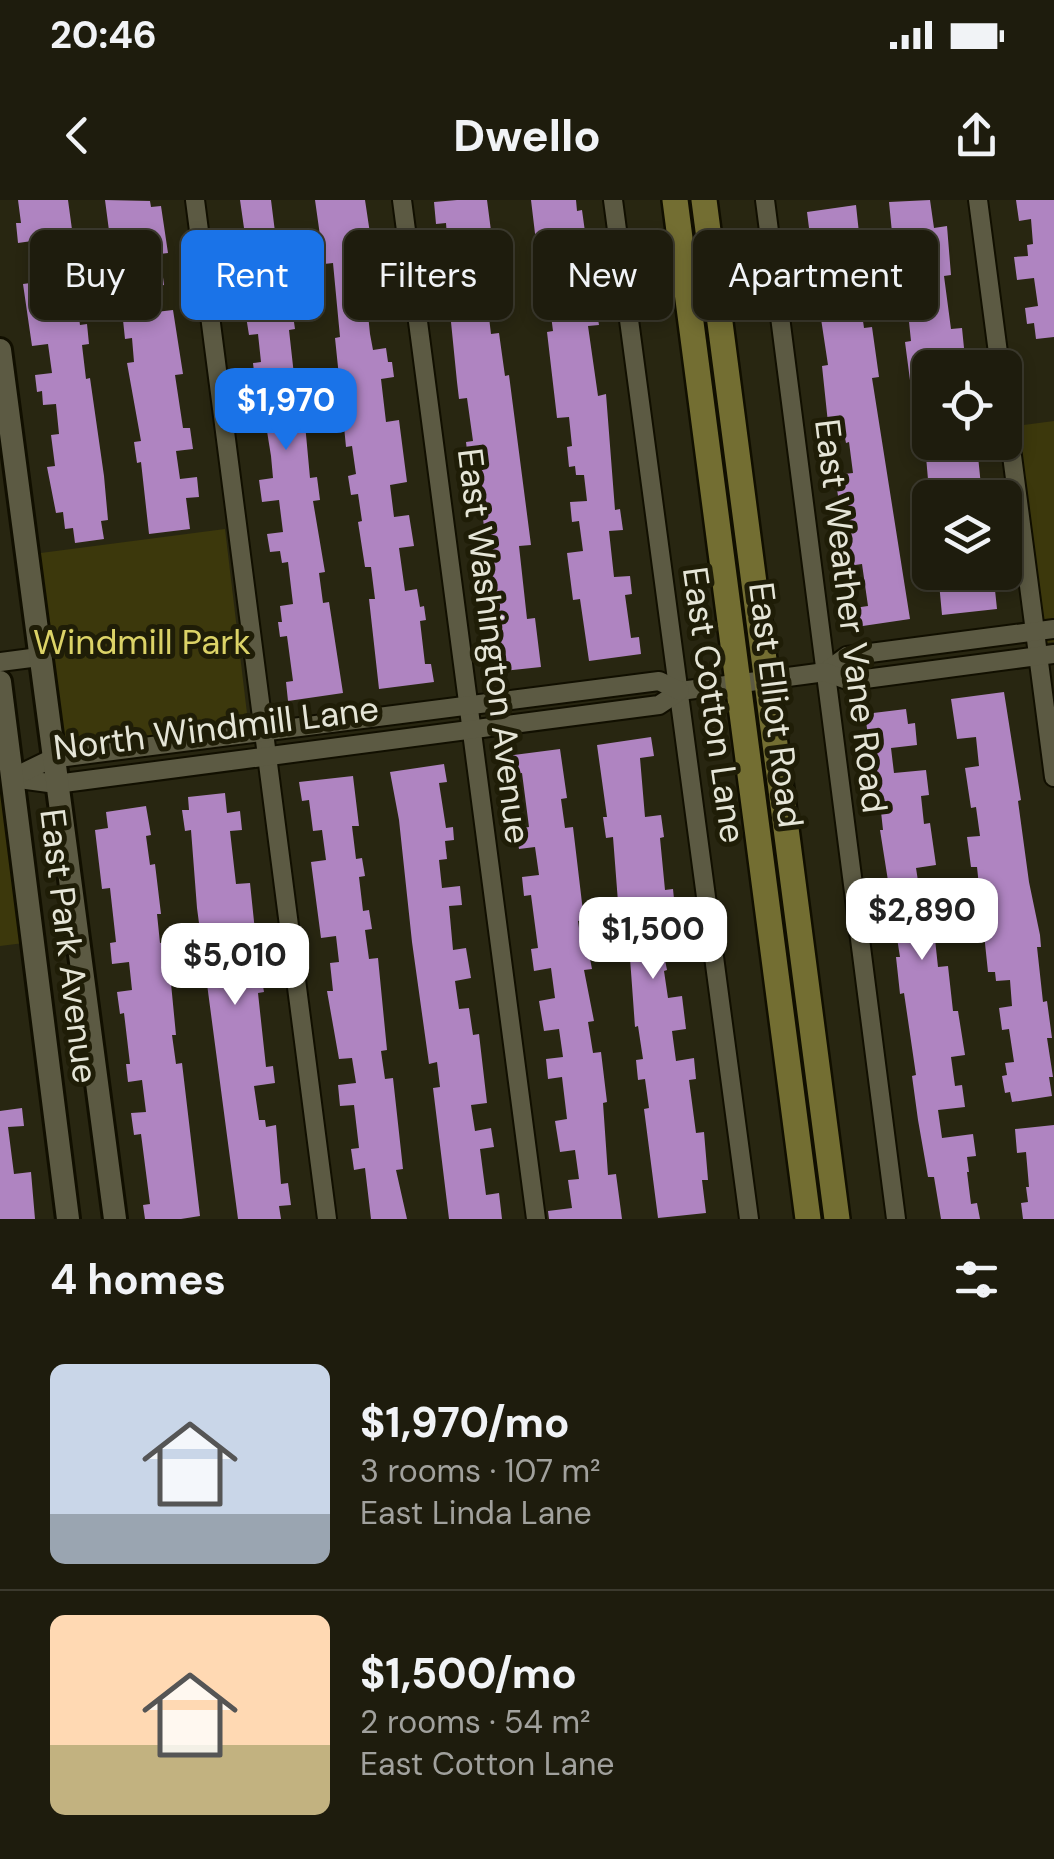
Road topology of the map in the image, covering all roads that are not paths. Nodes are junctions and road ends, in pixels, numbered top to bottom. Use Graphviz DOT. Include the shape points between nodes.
graph roads {
  1 [pos="195,200"];
  2 [pos="402,200"];
  3 [pos="613,200"];
  4 [pos="675,200"];
  5 [pos="704,200"];
  6 [pos="766,200"];
  7 [pos="978,200"];
  8 [pos="0,350"];
  9 [pos="998,350"];
  10 [pos="1015,460"];
  11 [pos="1045,630"];
  12 [pos="1046,655"];
  13 [pos="39,656"];
  14 [pos="0,662"];
  15 [pos="825,672"];
  16 [pos="0,682"];
  17 [pos="752,682"];
  18 [pos="680,691"];
  19 [pos="469,706"];
  20 [pos="472,729"];
  21 [pos="265,732"];
  22 [pos="268,756"];
  23 [pos="53,758"];
  24 [pos="12,778"];
  25 [pos="1054,778"];
  26 [pos="56,784"];
  27 [pos="68,1219"];
  28 [pos="115,1219"];
  29 [pos="327,1219"];
  30 [pos="536,1219"];
  31 [pos="749,1219"];
  32 [pos="808,1219"];
  33 [pos="837,1219"];
  34 [pos="896,1219"];
  1 -- 21 [label="street"];
  2 -- 19 [label="street, East Washington Avenue"];
  3 -- 18 [label="street, East Cotton Lane"];
  4 -- 17 [label="main road, East Elliot Road"];
  5 -- 17 [label="main road, East Elliot Road"];
  6 -- 15 [label="street, East Weather Vane Road"];
  7 -- 9 [label="street"];
  8 -- 13 [label="street, East Park Avenue"];
  10 -- 11 [label="street"];
  11 -- 12 [label="street"];
  11 -- 15 [label="street" via="847,656"];
  12 -- 15 [label="street" via="850,681"];
  12 -- 25 [label="street"];
  13 -- 14 [label="street"];
  13 -- 23 [label="street, East Park Avenue"];
  15 -- 17 [label="street, North Windmill Lane"];
  15 -- 34 [label="street, East Weather Vane Road"];
  16 -- 24 [label="street, East Park Avenue"];
  17 -- 18 [label="street, North Windmill Lane"];
  17 -- 32 [label="main road, East Elliot Road"];
  17 -- 33 [label="main road, East Elliot Road"];
  18 -- 19 [label="street, North Windmill Lane" via="659,681"];
  18 -- 20 [label="street, North Windmill Lane" via="659,704"];
  18 -- 31 [label="street, East Cotton Lane"];
  19 -- 20 [label="street, East Washington Avenue"];
  19 -- 21 [label="street, North Windmill Lane"];
  20 -- 22 [label="street, North Windmill Lane"];
  20 -- 30 [label="street, East Washington Avenue"];
  21 -- 22 [label="street"];
  21 -- 23 [label="street, North Windmill Lane"];
  22 -- 26 [label="street, North Windmill Lane"];
  22 -- 29 [label="street"];
  23 -- 24 [label="street, North Windmill Lane"];
  23 -- 26 [label="street, East Park Avenue"];
  24 -- 26 [label="street, North Windmill Lane"];
  24 -- 27 [label="street, East Park Avenue"];
  26 -- 28 [label="street, East Park Avenue"];
}
